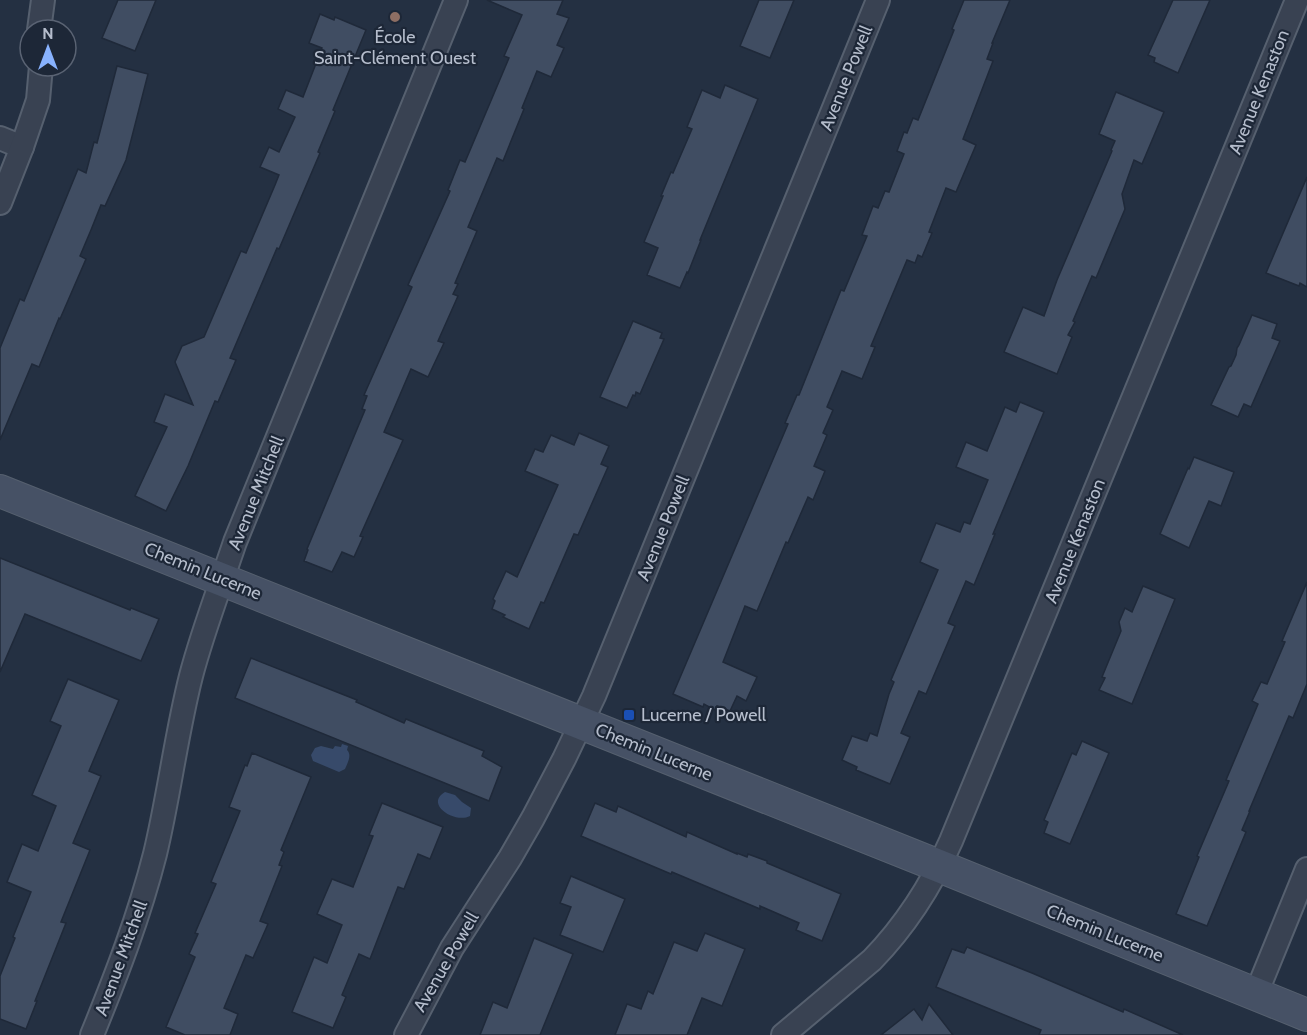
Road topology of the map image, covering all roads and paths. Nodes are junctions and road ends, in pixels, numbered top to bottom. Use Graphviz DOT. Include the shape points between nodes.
graph roads {
  1 [pos="43,0"];
  2 [pos="456,0"];
  3 [pos="878,0"];
  4 [pos="1297,0"];
  5 [pos="41,18"];
  6 [pos="39,78"];
  7 [pos="0,138"];
  8 [pos="22,147"];
  9 [pos="0,203"];
  10 [pos="0,491"];
  11 [pos="222,579"];
  12 [pos="581,723"];
  13 [pos="939,866"];
  14 [pos="1307,869"];
  15 [pos="1256,994"];
  16 [pos="1307,1015"];
  17 [pos="92,1035"];
  18 [pos="406,1035"];
  19 [pos="783,1035"];
  1 -- 5 [label="street"];
  2 -- 11 [label="street, Avenue Mitchell"];
  3 -- 12 [label="street, Avenue Powell"];
  4 -- 13 [label="street, Avenue Kenaston"];
  6 -- 8 [label="street" via="38,100"];
  7 -- 8 [label="street"];
  8 -- 9 [label="street"];
  10 -- 11 [label="main road, Chemin Lucerne"];
  11 -- 12 [label="main road, Chemin Lucerne"];
  11 -- 17 [label="street, Avenue Mitchell" via="186,696 144,895"];
  12 -- 13 [label="main road, Chemin Lucerne"];
  12 -- 18 [label="street, Avenue Powell" via="527,828 452,948"];
  13 -- 15 [label="main road, Chemin Lucerne"];
  13 -- 19 [label="street, Avenue Kenaston" via="906,921 885,946"];
  14 -- 15 [label="street"];
  15 -- 16 [label="main road, Chemin Lucerne"];
}
